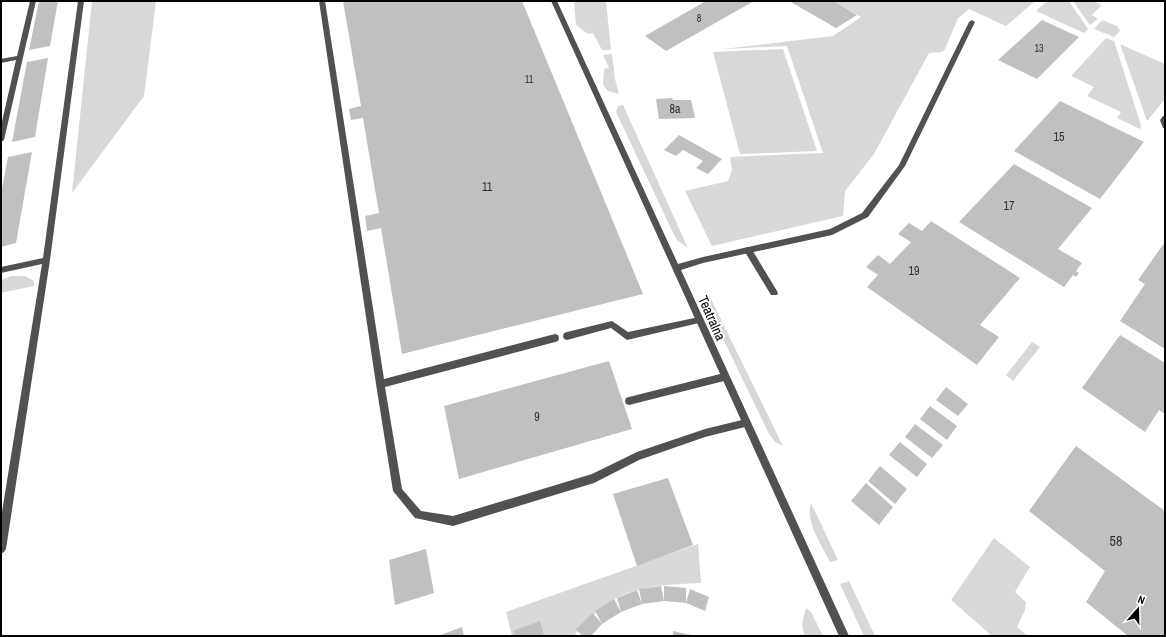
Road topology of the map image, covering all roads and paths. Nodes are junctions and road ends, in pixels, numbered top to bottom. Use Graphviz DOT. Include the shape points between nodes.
graph roads {
  1 [pos="33,1"];
  2 [pos="81,1"];
  3 [pos="322,1"];
  4 [pos="554,1"];
  5 [pos="562,1"];
  6 [pos="558,9"];
  7 [pos="972,22"];
  8 [pos="19,58"];
  9 [pos="1,61"];
  10 [pos="1165,118"];
  11 [pos="1165,126"];
  12 [pos="1,140"];
  13 [pos="748,250"];
  14 [pos="46,260"];
  15 [pos="675,268"];
  16 [pos="1,270"];
  17 [pos="774,293"];
  18 [pos="699,320"];
  19 [pos="566,336"];
  20 [pos="555,338"];
  21 [pos="724,377"];
  22 [pos="380,384"];
  23 [pos="629,401"];
  24 [pos="746,423"];
  25 [pos="1,549"];
  26 [pos="844,636"];
  1 -- 8 [label="street"];
  2 -- 14 [label="street"];
  3 -- 22 [label="street"];
  4 -- 6 [label="street, Teatralna"];
  5 -- 6 [label="street"];
  6 -- 15 [label="street, Teatralna"];
  7 -- 13 [label="street" via="902,166 865,215 832,232"];
  8 -- 9 [label="street"];
  8 -- 12 [label="street"];
  10 -- 11 [label="street"];
  13 -- 15 [label="street"];
  13 -- 17 [label="street"];
  14 -- 16 [label="street"];
  14 -- 25 [label="street"];
  15 -- 18 [label="street, Teatralna"];
  18 -- 19 [label="street" via="627,336 612,324"];
  18 -- 21 [label="street, Teatralna"];
  20 -- 22 [label="street"];
  21 -- 23 [label="street"];
  21 -- 24 [label="street, Teatralna"];
  22 -- 24 [label="street" via="398,491 418,515 453,521 594,478 637,456 706,433"];
  24 -- 26 [label="street, Teatralna"];
}
